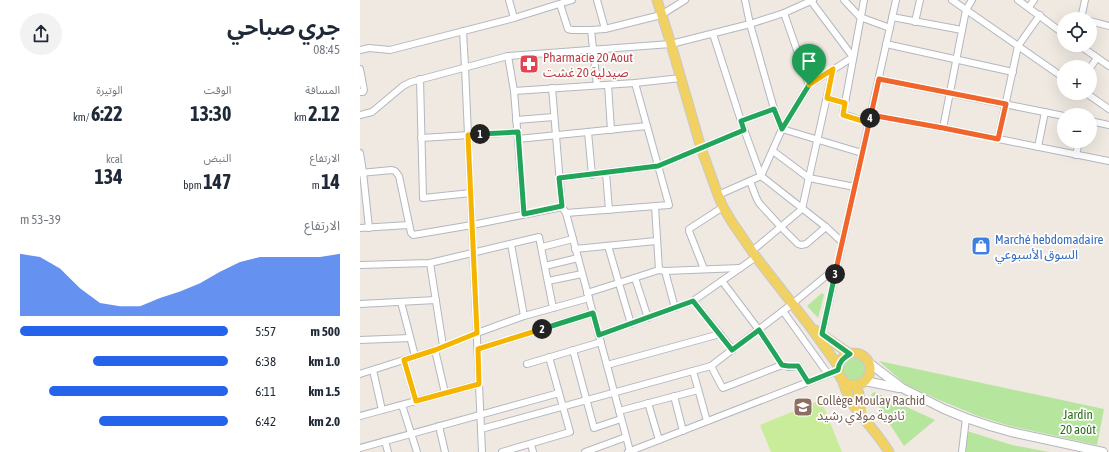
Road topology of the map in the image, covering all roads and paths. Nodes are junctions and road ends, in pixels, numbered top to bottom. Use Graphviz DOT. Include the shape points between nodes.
graph roads {
  1 [pos="509,0"];
  2 [pos="572,0"];
  3 [pos="597,0"];
  4 [pos="657,0"];
  5 [pos="684,0"];
  6 [pos="745,0"];
  7 [pos="844,0"];
  8 [pos="864,0"];
  9 [pos="896,0"];
  10 [pos="920,0"];
  11 [pos="952,0"];
  12 [pos="972,0"];
  13 [pos="1018,0"];
  14 [pos="1034,0"];
  15 [pos="1085,0"];
  16 [pos="812,1"];
  17 [pos="560,4"];
  18 [pos="1029,7"];
  19 [pos="966,10"];
  20 [pos="1082,12"];
  21 [pos="784,13"];
  22 [pos="661,15"];
  23 [pos="1040,15"];
  24 [pos="860,17"];
  25 [pos="514,18"];
  26 [pos="892,18"];
  27 [pos="915,22"];
  28 [pos="1097,23"];
  29 [pos="750,24"];
  30 [pos="1109,26"];
  31 [pos="890,28"];
  32 [pos="1057,28"];
  33 [pos="605,29"];
  34 [pos="592,30"];
  35 [pos="962,30"];
  36 [pos="463,31"];
  37 [pos="713,34"];
  38 [pos="671,44"];
  39 [pos="886,44"];
  40 [pos="1018,46"];
  41 [pos="360,50"];
  42 [pos="593,50"];
  43 [pos="1088,52"];
  44 [pos="508,56"];
  45 [pos="853,57"];
  46 [pos="1096,58"];
  47 [pos="956,60"];
  48 [pos="1109,66"];
  49 [pos="465,68"];
  50 [pos="360,69"];
  51 [pos="833,69"];
  52 [pos="1013,72"];
  53 [pos="1057,73"];
  54 [pos="681,78"];
  55 [pos="361,79"];
  56 [pos="420,79"];
  57 [pos="879,79"];
  58 [pos="635,83"];
  59 [pos="608,85"];
  60 [pos="809,85"];
  61 [pos="597,86"];
  62 [pos="552,88"];
  63 [pos="514,91"];
  64 [pos="360,92"];
  65 [pos="950,93"];
  66 [pos="827,98"];
  67 [pos="1096,100"];
  68 [pos="845,103"];
  69 [pos="1006,104"];
  70 [pos="774,109"];
  71 [pos="1109,109"];
  72 [pos="1045,112"];
  73 [pos="360,115"];
  74 [pos="871,115"];
  75 [pos="1057,115"];
  76 [pos="554,117"];
  77 [pos="516,120"];
  78 [pos="741,121"];
  79 [pos="1097,122"];
  80 [pos="869,123"];
  81 [pos="1109,125"];
  82 [pos="647,126"];
  83 [pos="943,128"];
  84 [pos="782,129"];
  85 [pos="611,130"];
  86 [pos="744,130"];
  87 [pos="518,132"];
  88 [pos="588,132"];
  89 [pos="468,135"];
  90 [pos="556,136"];
  91 [pos="421,138"];
  92 [pos="518,139"];
  93 [pos="998,139"];
  94 [pos="817,140"];
  95 [pos="1038,147"];
  96 [pos="701,148"];
  97 [pos="1078,148"];
  98 [pos="773,152"];
  99 [pos="360,153"];
  100 [pos="862,154"];
  101 [pos="1076,155"];
  102 [pos="1109,161"];
  103 [pos="658,166"];
  104 [pos="362,172"];
  105 [pos="606,173"];
  106 [pos="592,175"];
  107 [pos="761,176"];
  108 [pos="559,178"];
  109 [pos="809,178"];
  110 [pos="750,181"];
  111 [pos="854,187"];
  112 [pos="471,193"];
  113 [pos="718,195"];
  114 [pos="562,206"];
  115 [pos="655,206"];
  116 [pos="723,206"];
  117 [pos="802,209"];
  118 [pos="609,210"];
  119 [pos="566,213"];
  120 [pos="524,214"];
  121 [pos="409,225"];
  122 [pos="472,225"];
  123 [pos="781,227"];
  124 [pos="826,227"];
  125 [pos="360,228"];
  126 [pos="369,228"];
  127 [pos="573,239"];
  128 [pos="656,241"];
  129 [pos="842,242"];
  130 [pos="511,244"];
  131 [pos="608,246"];
  132 [pos="542,247"];
  133 [pos="575,248"];
  134 [pos="474,252"];
  135 [pos="754,254"];
  136 [pos="578,258"];
  137 [pos="430,263"];
  138 [pos="360,265"];
  139 [pos="545,266"];
  140 [pos="837,267"];
  141 [pos="740,268"];
  142 [pos="704,269"];
  143 [pos="662,271"];
  144 [pos="582,274"];
  145 [pos="634,278"];
  146 [pos="722,281"];
  147 [pos="548,282"];
  148 [pos="619,283"];
  149 [pos="588,295"];
  150 [pos="436,300"];
  151 [pos="693,301"];
  152 [pos="401,302"];
  153 [pos="360,304"];
  154 [pos="792,304"];
  155 [pos="553,308"];
  156 [pos="675,308"];
  157 [pos="783,311"];
  158 [pos="593,313"];
  159 [pos="524,316"];
  160 [pos="648,318"];
  161 [pos="630,324"];
  162 [pos="809,325"];
  163 [pos="759,330"];
  164 [pos="477,333"];
  165 [pos="720,334"];
  166 [pos="822,334"];
  167 [pos="599,335"];
  168 [pos="410,338"];
  169 [pos="360,340"];
  170 [pos="601,342"];
  171 [pos="444,346"];
  172 [pos="478,349"];
  173 [pos="435,350"];
  174 [pos="573,350"];
  175 [pos="732,350"];
  176 [pos="850,354"];
  177 [pos="415,356"];
  178 [pos="549,357"];
  179 [pos="404,360"];
  180 [pos="868,362"];
  181 [pos="527,364"];
  182 [pos="607,365"];
  183 [pos="782,365"];
  184 [pos="711,366"];
  185 [pos="839,369"];
  186 [pos="373,370"];
  187 [pos="693,371"];
  188 [pos="360,374"];
  189 [pos="828,374"];
  190 [pos="842,379"];
  191 [pos="865,381"];
  192 [pos="808,382"];
  193 [pos="479,384"];
  194 [pos="856,385"];
  195 [pos="902,388"];
  196 [pos="698,390"];
  197 [pos="614,392"];
  198 [pos="445,394"];
  199 [pos="560,394"];
  200 [pos="674,396"];
  201 [pos="586,400"];
  202 [pos="416,401"];
  203 [pos="648,403"];
  204 [pos="402,404"];
  205 [pos="563,406"];
  206 [pos="382,410"];
  207 [pos="619,411"];
  208 [pos="861,414"];
  209 [pos="481,415"];
  210 [pos="360,416"];
  211 [pos="966,418"];
  212 [pos="621,419"];
  213 [pos="707,421"];
  214 [pos="439,426"];
  215 [pos="481,429"];
  216 [pos="682,431"];
  217 [pos="411,434"];
  218 [pos="626,437"];
  219 [pos="659,440"];
  220 [pos="385,441"];
  221 [pos="531,444"];
  222 [pos="360,448"];
  223 [pos="388,452"];
  224 [pos="417,452"];
  225 [pos="445,452"];
  226 [pos="482,452"];
  227 [pos="506,452"];
  228 [pos="533,452"];
  229 [pos="585,452"];
  230 [pos="629,452"];
  231 [pos="889,452"];
  232 [pos="962,452"];
  233 [pos="1103,452"];
  1 -- 25 [label="street"];
  2 -- 17 [label="street"];
  3 -- 33 [label="street"];
  4 -- 22 [label="main road"];
  5 -- 22 [label="street"];
  6 -- 29 [label="street"];
  7 -- 24 [label="street"];
  8 -- 24 [label="street"];
  9 -- 26 [label="street"];
  10 -- 27 [label="street"];
  11 -- 19 [label="street"];
  12 -- 19 [label="street"];
  13 -- 18 [label="street"];
  14 -- 18 [label="street"];
  15 -- 20 [label="street"];
  16 -- 21 [label="street"];
  16 -- 45 [label="street"];
  17 -- 25 [label="street"];
  17 -- 34 [label="street" via="568,29"];
  18 -- 23 [label="street"];
  19 -- 35 [label="street"];
  19 -- 40 [label="street"];
  21 -- 29 [label="street"];
  21 -- 60 [label="street"];
  22 -- 33 [label="street"];
  22 -- 38 [label="main road"];
  23 -- 32 [label="street"];
  23 -- 40 [label="street"];
  24 -- 31 [label="street"];
  24 -- 45 [label="street"];
  25 -- 36 [label="street"];
  26 -- 27 [label="street"];
  26 -- 31 [label="street"];
  27 -- 35 [label="street"];
  28 -- 30 [label="street"];
  29 -- 37 [label="street"];
  29 -- 70 [label="street"];
  31 -- 39 [label="street"];
  33 -- 34 [label="street"];
  34 -- 42 [label="street"];
  35 -- 47 [label="street"];
  36 -- 41 [label="street" via="390,50"];
  36 -- 49 [label="street"];
  37 -- 38 [label="street"];
  37 -- 78 [label="street"];
  38 -- 42 [label="street"];
  38 -- 54 [label="main road"];
  39 -- 47 [label="street"];
  39 -- 57 [label="street"];
  40 -- 52 [label="street"];
  40 -- 53 [label="street"];
  42 -- 44 [label="street"];
  42 -- 61 [label="street"];
  43 -- 46 [label="street"];
  44 -- 49 [label="street"];
  44 -- 63 [label="street"];
  45 -- 51 [label="street"];
  45 -- 68 [label="street"];
  46 -- 48 [label="street"];
  47 -- 52 [label="street"];
  47 -- 65 [label="street"];
  49 -- 56 [label="street"];
  49 -- 89 [label="street"];
  50 -- 55 [label="street"];
  51 -- 60 [label="street"];
  51 -- 66 [label="street"];
  52 -- 69 [label="street"];
  54 -- 58 [label="street"];
  54 -- 96 [label="main road"];
  55 -- 64 [label="street" via="364,90"];
  56 -- 73 [label="street" via="403,86 372,112"];
  56 -- 91 [label="street"];
  57 -- 65 [label="street"];
  57 -- 74 [label="street"];
  58 -- 59 [label="street"];
  58 -- 82 [label="street"];
  59 -- 61 [label="street"];
  59 -- 85 [label="street"];
  60 -- 84 [label="street"];
  61 -- 62 [label="street"];
  62 -- 63 [label="street"];
  62 -- 76 [label="street"];
  63 -- 77 [label="street"];
  65 -- 69 [label="street"];
  65 -- 83 [label="street"];
  66 -- 68 [label="street"];
  66 -- 94 [label="street"];
  67 -- 71 [label="street"];
  68 -- 80 [label="street" via="843,115"];
  69 -- 72 [label="street"];
  69 -- 93 [label="street"];
  70 -- 78 [label="street"];
  70 -- 84 [label="street"];
  72 -- 75 [label="street"];
  72 -- 95 [label="street"];
  74 -- 80 [label="street"];
  74 -- 83 [label="street"];
  76 -- 77 [label="street"];
  76 -- 90 [label="street"];
  77 -- 87 [label="street"];
  78 -- 86 [label="street"];
  79 -- 81 [label="street"];
  80 -- 100 [label="street"];
  82 -- 85 [label="street"];
  82 -- 103 [label="street"];
  83 -- 93 [label="street"];
  84 -- 94 [label="street"];
  84 -- 98 [label="street"];
  85 -- 88 [label="street"];
  86 -- 96 [label="street"];
  86 -- 107 [label="street"];
  87 -- 89 [label="street"];
  87 -- 92 [label="street"];
  88 -- 90 [label="street"];
  88 -- 106 [label="street"];
  89 -- 91 [label="street"];
  89 -- 112 [label="street"];
  90 -- 92 [label="street"];
  90 -- 108 [label="street"];
  91 -- 112 [label="street" via="423,199"];
  92 -- 120 [label="street"];
  93 -- 95 [label="street"];
  94 -- 100 [label="street"];
  94 -- 109 [label="street"];
  95 -- 101 [label="street"];
  96 -- 103 [label="street"];
  96 -- 113 [label="main road"];
  97 -- 101 [label="street"];
  98 -- 107 [label="street"];
  98 -- 109 [label="street"];
  99 -- 104 [label="street"];
  100 -- 111 [label="street"];
  101 -- 102 [label="street"];
  103 -- 105 [label="street"];
  103 -- 115 [label="street" via="669,205"];
  104 -- 121 [label="street" via="392,170 397,173"];
  104 -- 126 [label="street"];
  105 -- 106 [label="street"];
  105 -- 118 [label="street"];
  106 -- 108 [label="street"];
  107 -- 110 [label="street"];
  107 -- 117 [label="street"];
  108 -- 114 [label="street"];
  109 -- 111 [label="street"];
  109 -- 117 [label="street"];
  110 -- 113 [label="street"];
  110 -- 123 [label="street" via="759,203"];
  111 -- 129 [label="street"];
  112 -- 122 [label="street"];
  113 -- 116 [label="main road"];
  114 -- 119 [label="street"];
  114 -- 120 [label="street"];
  115 -- 118 [label="street"];
  115 -- 128 [label="street"];
  116 -- 135 [label="main road"];
  116 -- 142 [label="street" via="689,230"];
  117 -- 123 [label="street"];
  117 -- 124 [label="street"];
  118 -- 119 [label="street"];
  119 -- 127 [label="street"];
  120 -- 122 [label="street"];
  121 -- 122 [label="street" via="413,235"];
  121 -- 126 [label="street"];
  122 -- 134 [label="street"];
  123 -- 124 [label="street" via="801,245 808,243"];
  123 -- 135 [label="street"];
  124 -- 129 [label="street"];
  125 -- 126 [label="street"];
  127 -- 132 [label="street"];
  127 -- 133 [label="street"];
  128 -- 131 [label="street"];
  128 -- 143 [label="street"];
  129 -- 140 [label="street"];
  130 -- 132 [label="street" via="539,237"];
  130 -- 134 [label="street"];
  130 -- 159 [label="street"];
  131 -- 133 [label="street"];
  131 -- 148 [label="street"];
  132 -- 139 [label="street"];
  133 -- 136 [label="street"];
  134 -- 137 [label="street"];
  134 -- 164 [label="street"];
  135 -- 141 [label="street"];
  135 -- 154 [label="main road"];
  136 -- 139 [label="street"];
  136 -- 144 [label="street"];
  137 -- 138 [label="street"];
  137 -- 150 [label="street"];
  139 -- 147 [label="street"];
  140 -- 154 [label="street"];
  140 -- 166 [label="street"];
  141 -- 142 [label="street"];
  141 -- 146 [label="street"];
  142 -- 143 [label="street"];
  143 -- 145 [label="street"];
  143 -- 156 [label="street"];
  144 -- 147 [label="street"];
  144 -- 149 [label="street"];
  145 -- 148 [label="street"];
  145 -- 160 [label="street"];
  146 -- 151 [label="street"];
  146 -- 163 [label="street"];
  147 -- 155 [label="street"];
  148 -- 149 [label="street"];
  148 -- 161 [label="street"];
  149 -- 155 [label="street"];
  149 -- 158 [label="street"];
  150 -- 152 [label="street"];
  150 -- 171 [label="street"];
  151 -- 156 [label="street"];
  151 -- 165 [label="street"];
  152 -- 153 [label="street"];
  152 -- 168 [label="street"];
  154 -- 157 [label="street"];
  154 -- 162 [label="main road"];
  155 -- 159 [label="street"];
  156 -- 160 [label="street"];
  157 -- 163 [label="street"];
  157 -- 189 [label="street"];
  158 -- 167 [label="street"];
  158 -- 172 [label="street"];
  159 -- 164 [label="street"];
  160 -- 161 [label="street"];
  161 -- 167 [label="street"];
  162 -- 166 [label="main road"];
  162 -- 185 [label="main road"];
  163 -- 175 [label="street"];
  163 -- 183 [label="street"];
  164 -- 171 [label="street"];
  164 -- 172 [label="street"];
  165 -- 175 [label="street"];
  165 -- 182 [label="street"];
  166 -- 176 [label="main road"];
  167 -- 170 [label="street"];
  168 -- 169 [label="street"];
  168 -- 177 [label="street"];
  170 -- 174 [label="street"];
  170 -- 182 [label="street"];
  171 -- 173 [label="street"];
  172 -- 193 [label="street"];
  173 -- 177 [label="street"];
  173 -- 198 [label="street"];
  174 -- 178 [label="street"];
  174 -- 201 [label="street"];
  175 -- 184 [label="street"];
  176 -- 180 [label="main road" via="860,355"];
  176 -- 185 [label="main road" via="842,359"];
  177 -- 179 [label="street"];
  178 -- 181 [label="street"];
  178 -- 199 [label="street"];
  179 -- 186 [label="street"];
  179 -- 202 [label="street"];
  180 -- 191 [label="main road" via="870,370"];
  180 -- 195 [label="main road"];
  182 -- 197 [label="street"];
  183 -- 184 [label="street" via="723,388"];
  183 -- 192 [label="street" via="798,366"];
  184 -- 187 [label="street"];
  185 -- 189 [label="street"];
  185 -- 190 [label="main road"];
  186 -- 188 [label="street"];
  186 -- 206 [label="street"];
  187 -- 196 [label="street"];
  187 -- 197 [label="street"];
  189 -- 192 [label="street"];
  190 -- 194 [label="main road" via="848,384"];
  190 -- 208 [label="main road" via="853,404"];
  191 -- 194 [label="main road"];
  191 -- 195 [label="main road"];
  192 -- 213 [label="street"];
  193 -- 198 [label="street"];
  193 -- 209 [label="street"];
  194 -- 208 [label="main road"];
  195 -- 211 [label="main road"];
  196 -- 200 [label="street"];
  196 -- 213 [label="street"];
  197 -- 201 [label="street"];
  197 -- 207 [label="street"];
  198 -- 202 [label="street"];
  199 -- 205 [label="street"];
  199 -- 209 [label="street"];
  200 -- 203 [label="street"];
  200 -- 216 [label="street"];
  201 -- 205 [label="street"];
  201 -- 212 [label="street" via="594,429"];
  202 -- 204 [label="street"];
  203 -- 207 [label="street"];
  203 -- 219 [label="street"];
  204 -- 206 [label="street"];
  204 -- 217 [label="street"];
  205 -- 215 [label="street"];
  205 -- 221 [label="street" via="570,432"];
  206 -- 210 [label="street"];
  207 -- 212 [label="street"];
  208 -- 231 [label="main road"];
  209 -- 214 [label="street"];
  209 -- 215 [label="street"];
  211 -- 232 [label="street"];
  211 -- 233 [label="main road" via="1011,432"];
  212 -- 218 [label="street"];
  213 -- 216 [label="street"];
  214 -- 217 [label="street"];
  214 -- 225 [label="street"];
  215 -- 226 [label="street"];
  216 -- 219 [label="street"];
  217 -- 220 [label="street"];
  217 -- 224 [label="street"];
  218 -- 229 [label="street"];
  218 -- 230 [label="street"];
  219 -- 230 [label="street"];
  220 -- 222 [label="street"];
  220 -- 223 [label="street"];
  221 -- 227 [label="street"];
  221 -- 228 [label="street"];
}
